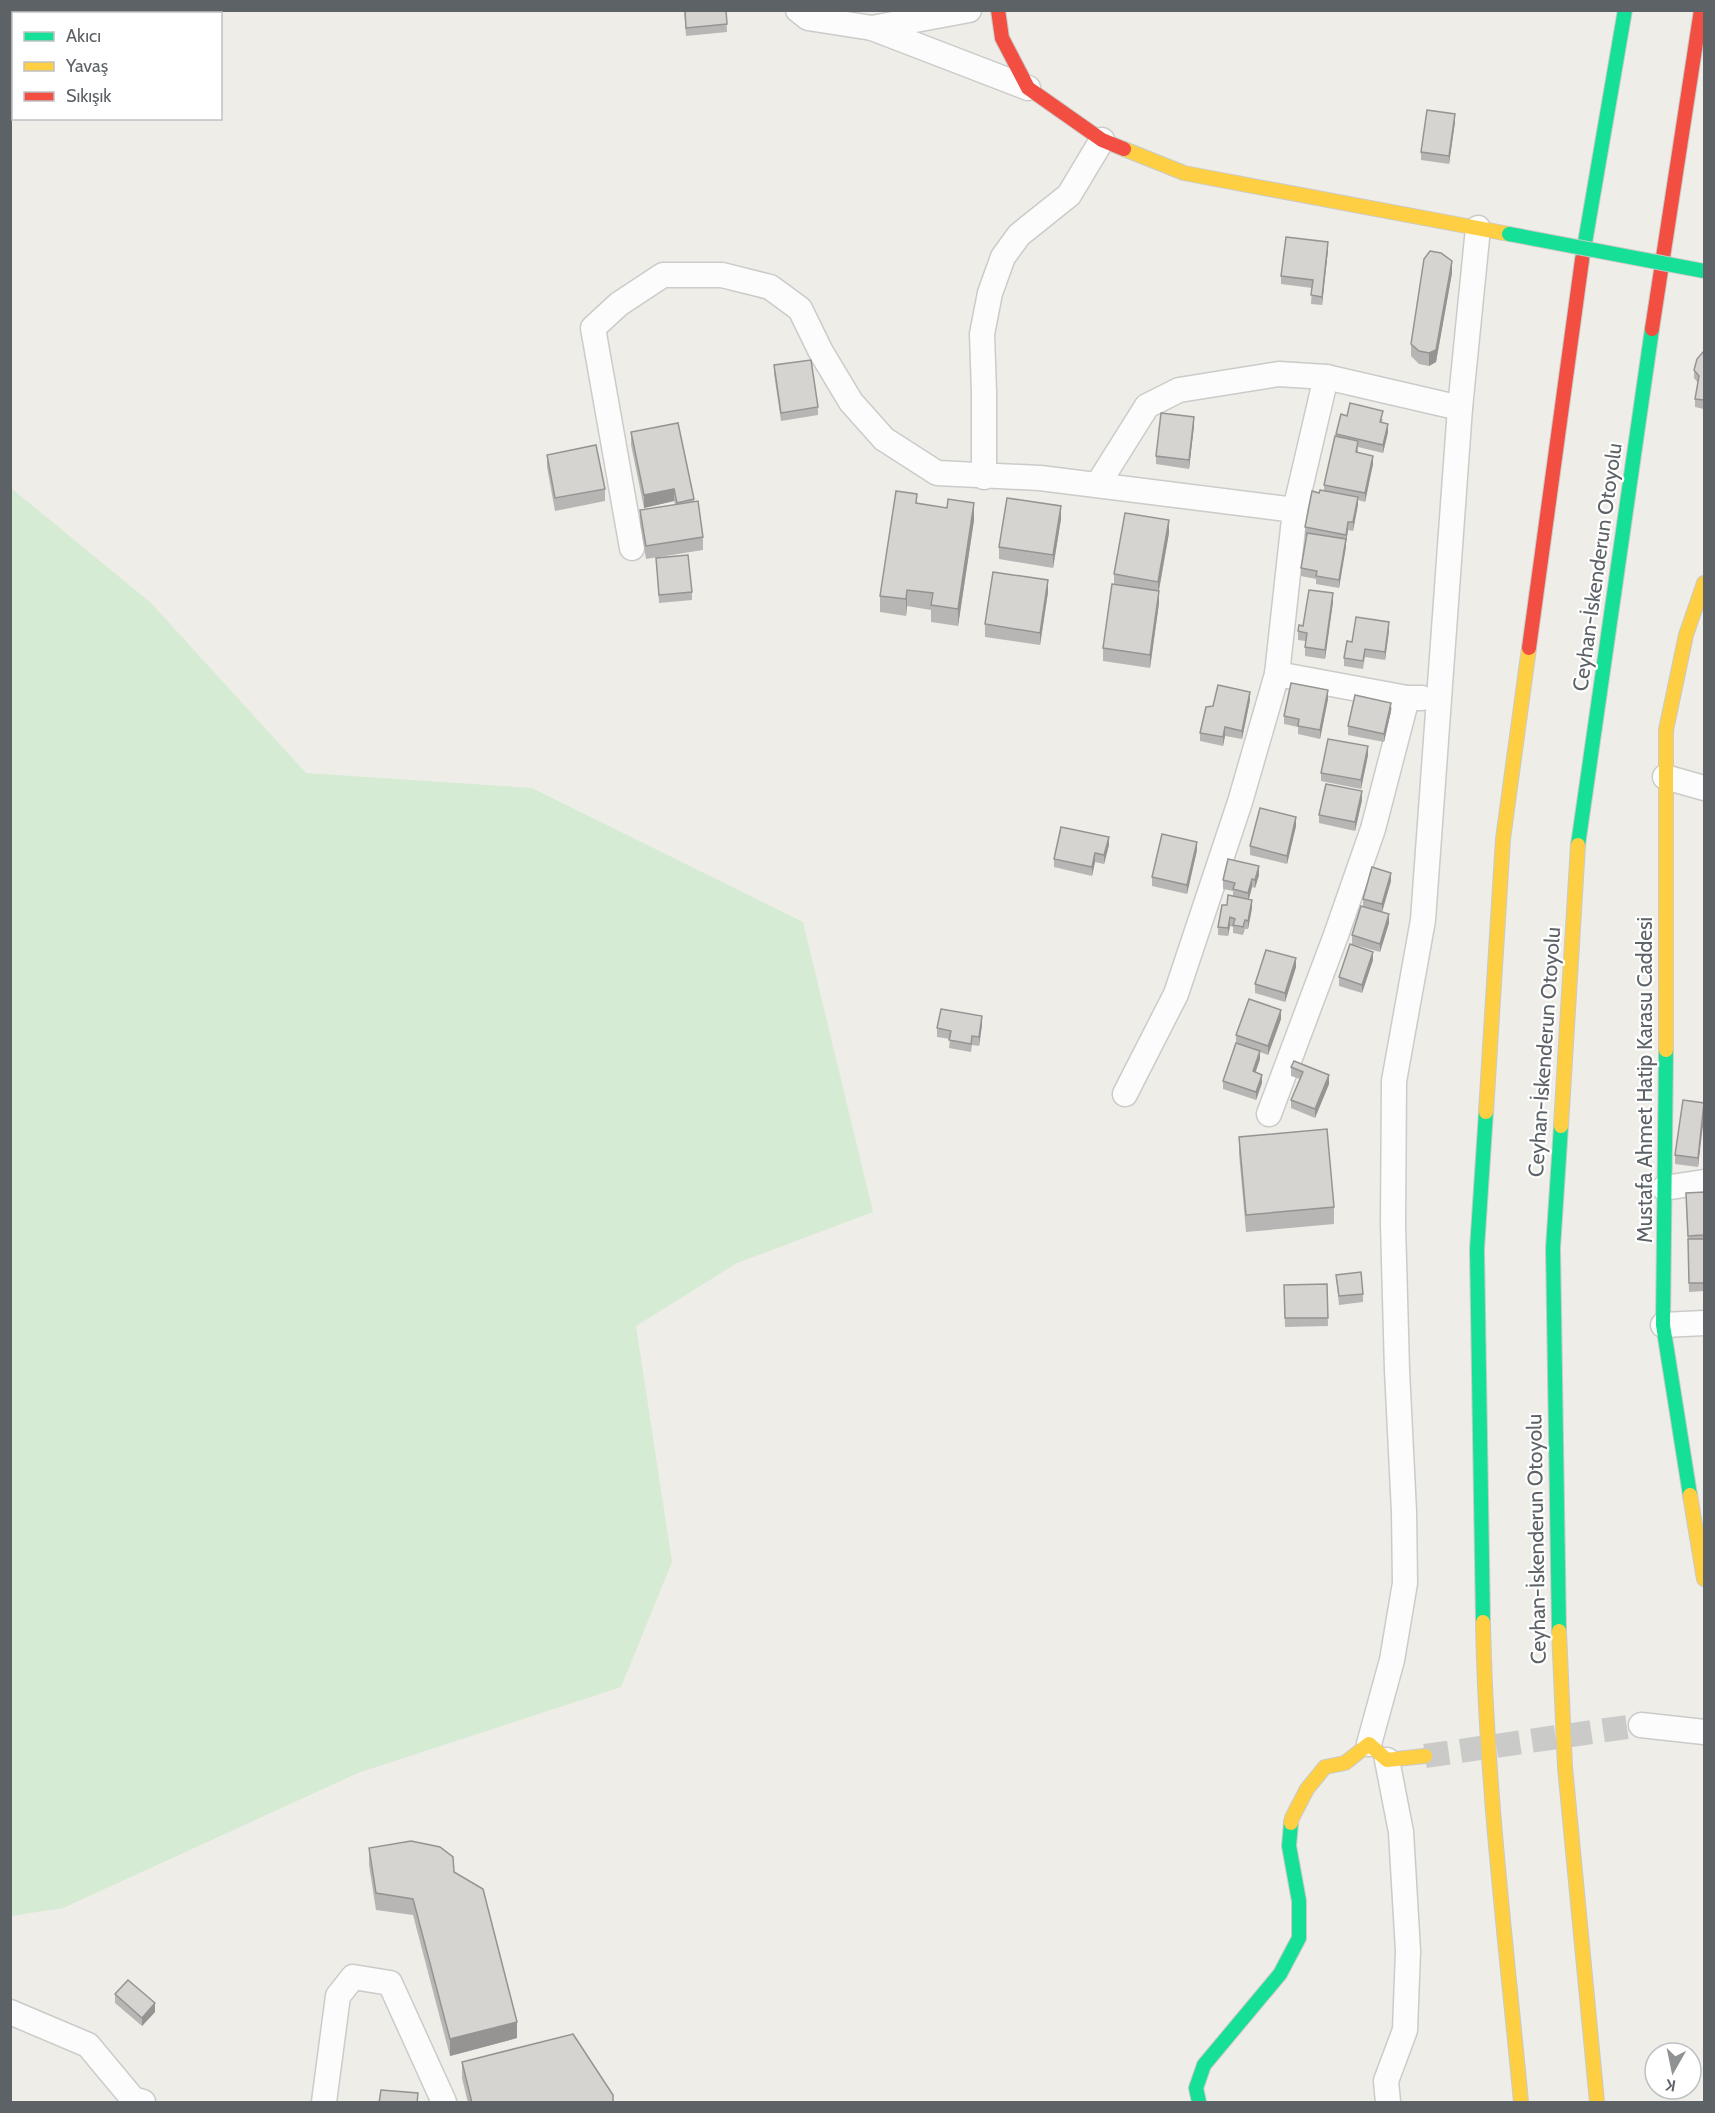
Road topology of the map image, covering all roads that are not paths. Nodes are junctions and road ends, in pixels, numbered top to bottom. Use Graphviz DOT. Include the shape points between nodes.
graph roads {
  1 [pos="798,10"];
  2 [pos="969,10"];
  3 [pos="999,10"];
  4 [pos="1625,10"];
  5 [pos="1701,10"];
  6 [pos="872,28"];
  7 [pos="1028,88"];
  8 [pos="1102,140"];
  9 [pos="1478,228"];
  10 [pos="1704,271"];
  11 [pos="1326,377"];
  12 [pos="1460,408"];
  13 [pos="984,477"];
  14 [pos="1098,484"];
  15 [pos="1295,510"];
  16 [pos="632,548"];
  17 [pos="1704,583"];
  18 [pos="1277,674"];
  19 [pos="1407,698"];
  20 [pos="1441,699"];
  21 [pos="1665,777"];
  22 [pos="1704,788"];
  23 [pos="1125,1094"];
  24 [pos="1269,1114"];
  25 [pos="1704,1182"];
  26 [pos="1664,1188"];
  27 [pos="1704,1323"];
  28 [pos="1664,1325"];
  29 [pos="1694,1454"];
  30 [pos="1704,1579"];
  31 [pos="1641,1725"];
  32 [pos="1704,1732"];
  33 [pos="1369,1744"];
  34 [pos="1425,1756"];
  35 [pos="1387,1760"];
  36 [pos="10,2012"];
  37 [pos="136,2101"];
  38 [pos="324,2103"];
  39 [pos="444,2103"];
  40 [pos="1199,2103"];
  41 [pos="1388,2103"];
  42 [pos="1521,2103"];
  43 [pos="1597,2103"];
  1 -- 6 [label="street" via="808,18"];
  2 -- 6 [label="street"];
  3 -- 7 [label="main road" via="1002,38"];
  4 -- 42 [label="main road" via="1577,288 1503,839 1477,1249 1484,1686"];
  5 -- 43 [label="main road, Ceyhan-İskenderun Otoyolu" via="1578,842 1552,1248 1560,1680"];
  6 -- 7 [label="street"];
  7 -- 8 [label="main road"];
  8 -- 9 [label="main road" via="1184,172"];
  8 -- 13 [label="street" via="1069,195 1019,235 1003,257 990,293 982,334"];
  9 -- 10 [label="main road, bridge"];
  9 -- 12 [label="street"];
  11 -- 12 [label="street"];
  11 -- 14 [label="street" via="1279,374 1179,390 1147,406"];
  11 -- 15 [label="street"];
  12 -- 20 [label="street"];
  13 -- 14 [label="street"];
  13 -- 16 [label="street" via="937,473 884,439 851,402 800,309 770,287 722,274 663,275 619,304 593,328"];
  14 -- 15 [label="street"];
  15 -- 18 [label="street"];
  17 -- 21 [label="main road, Mustafa Ahmet Hatip Karasu Caddesi" via="1686,635 1666,730"];
  18 -- 19 [label="street"];
  18 -- 23 [label="street" via="1240,802 1176,994"];
  19 -- 20 [label="street"];
  19 -- 24 [label="street" via="1373,829"];
  20 -- 33 [label="street" via="1424,920 1394,1081 1393,1224 1405,1583 1392,1660"];
  21 -- 22 [label="street"];
  21 -- 26 [label="main road, Mustafa Ahmet Hatip Karasu Caddesi"];
  25 -- 26 [label="street"];
  26 -- 28 [label="main road, Mustafa Ahmet Hatip Karasu Caddesi"];
  27 -- 28 [label="street"];
  28 -- 29 [label="main road, Mustafa Ahmet Hatip Karasu Caddesi"];
  29 -- 30 [label="main road, Mustafa Ahmet Hatip Karasu Caddesi"];
  31 -- 32 [label="street"];
  33 -- 35 [label="main road"];
  33 -- 40 [label="main road" via="1345,1763 1325,1767 1307,1789 1292,1818 1289,1846 1299,1901 1299,1938 1280,1974 1204,2065 1196,2088"];
  34 -- 35 [label="main road"];
  35 -- 41 [label="street" via="1401,1832 1408,1950 1405,2030 1386,2081"];
  36 -- 37 [label="street" via="88,2045"];
  38 -- 39 [label="street" via="338,1996 353,1977 390,1983"];
}
